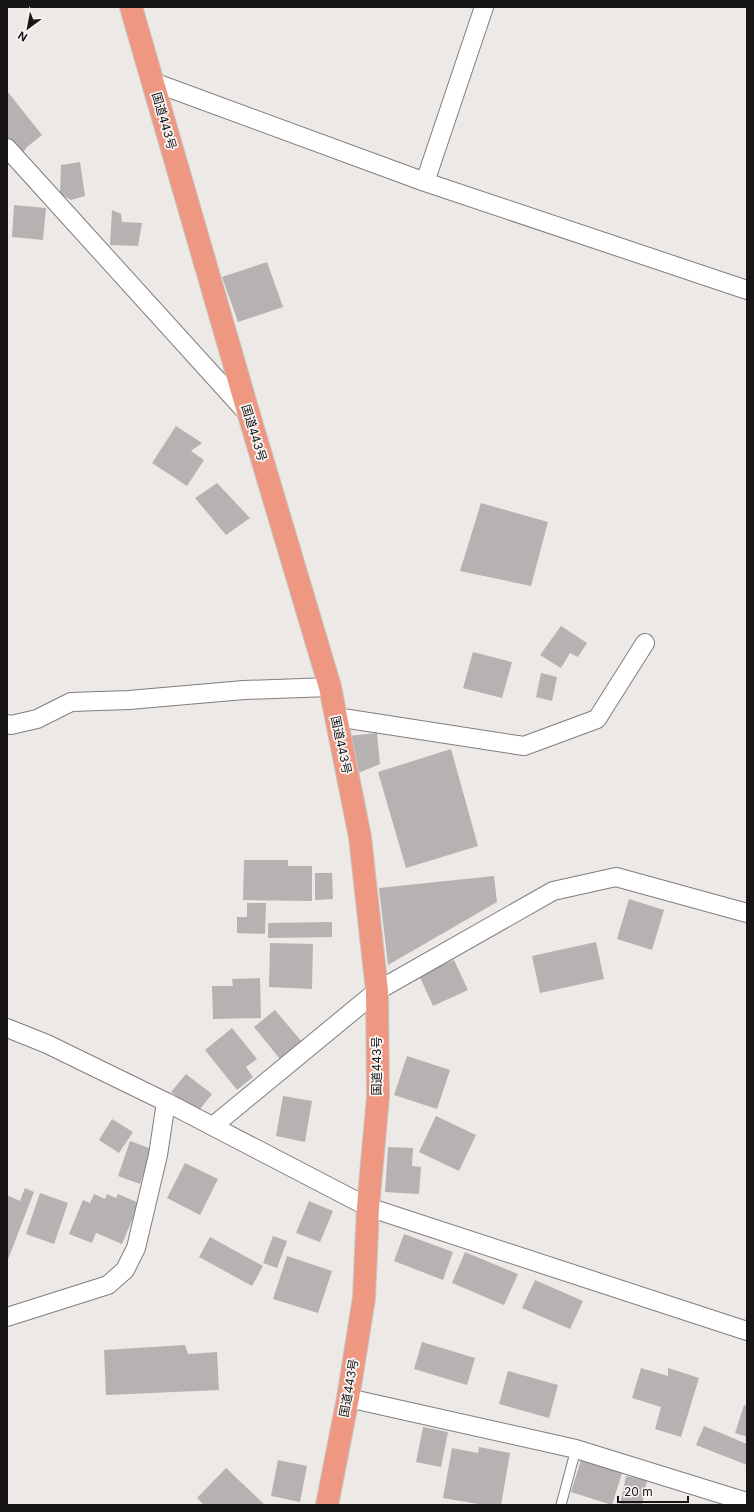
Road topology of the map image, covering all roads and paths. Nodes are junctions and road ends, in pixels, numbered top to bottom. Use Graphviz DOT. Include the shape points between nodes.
graph roads {
  1 [pos="131,7"];
  2 [pos="484,7"];
  3 [pos="153,82"];
  4 [pos="7,148"];
  5 [pos="425,182"];
  6 [pos="747,290"];
  7 [pos="248,416"];
  8 [pos="645,644"];
  9 [pos="330,687"];
  10 [pos="336,717"];
  11 [pos="7,724"];
  12 [pos="747,913"];
  13 [pos="377,991"];
  14 [pos="7,1028"];
  15 [pos="166,1102"];
  16 [pos="212,1126"];
  17 [pos="368,1208"];
  18 [pos="7,1317"];
  19 [pos="747,1331"];
  20 [pos="348,1398"];
  21 [pos="576,1448"];
  22 [pos="747,1502"];
  23 [pos="327,1505"];
  24 [pos="561,1505"];
  1 -- 3 [label="highway, 国道443号"];
  2 -- 5 [label="street"];
  3 -- 5 [label="street"];
  3 -- 7 [label="highway, 国道443号"];
  4 -- 7 [label="street"];
  5 -- 6 [label="street"];
  7 -- 9 [label="highway, 国道443号"];
  8 -- 10 [label="street" via="598,720 524,746"];
  9 -- 10 [label="highway, 国道443号"];
  9 -- 11 [label="street" via="71,702 37,719"];
  10 -- 13 [label="highway, 国道443号" via="360,837"];
  12 -- 13 [label="street" via="616,877 553,891"];
  13 -- 16 [label="street"];
  13 -- 17 [label="highway, 国道443号" via="378,1097"];
  14 -- 15 [label="street" via="47,1044"];
  15 -- 16 [label="street"];
  15 -- 18 [label="street" via="158,1154 138,1240 125,1270 108,1285"];
  16 -- 17 [label="street"];
  17 -- 19 [label="street"];
  17 -- 20 [label="highway, 国道443号" via="364,1298"];
  20 -- 21 [label="street"];
  20 -- 23 [label="highway, 国道443号"];
  21 -- 22 [label="street"];
  21 -- 24 [label="lane"];
}
